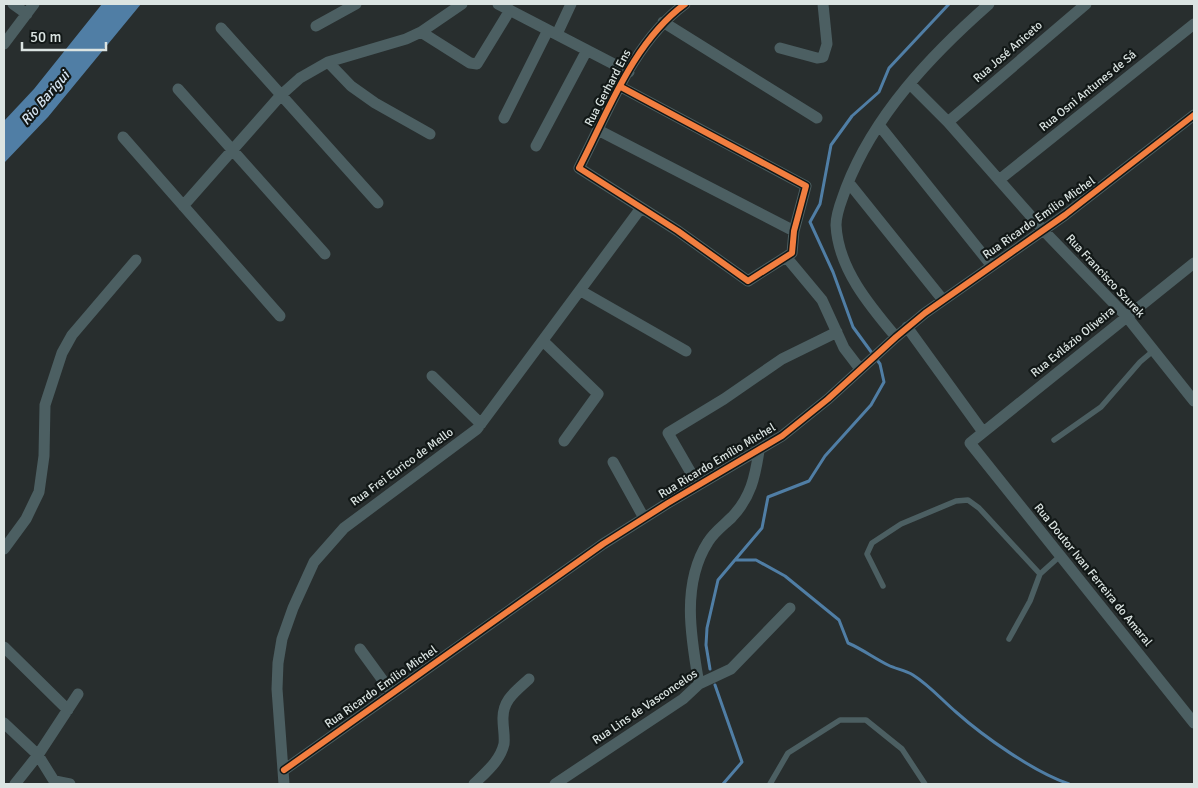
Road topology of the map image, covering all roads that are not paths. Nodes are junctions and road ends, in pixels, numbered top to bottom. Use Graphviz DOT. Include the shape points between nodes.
graph roads {
  1 [pos="13,4"];
  2 [pos="34,4"];
  3 [pos="356,4"];
  4 [pos="462,4"];
  5 [pos="498,4"];
  6 [pos="571,4"];
  7 [pos="685,4"];
  8 [pos="824,4"];
  9 [pos="989,4"];
  10 [pos="1086,4"];
  11 [pos="510,10"];
  12 [pos="27,14"];
  13 [pos="663,22"];
  14 [pos="1194,24"];
  15 [pos="316,26"];
  16 [pos="221,28"];
  17 [pos="421,32"];
  18 [pos="552,32"];
  19 [pos="4,44"];
  20 [pos="780,48"];
  21 [pos="587,50"];
  22 [pos="328,62"];
  23 [pos="629,72"];
  24 [pos="910,84"];
  25 [pos="621,87"];
  26 [pos="178,89"];
  27 [pos="281,95"];
  28 [pos="1194,115"];
  29 [pos="504,118"];
  30 [pos="817,118"];
  31 [pos="948,122"];
  32 [pos="879,125"];
  33 [pos="598,130"];
  34 [pos="430,134"];
  35 [pos="123,137"];
  36 [pos="536,146"];
  37 [pos="233,150"];
  38 [pos="999,180"];
  39 [pos="849,183"];
  40 [pos="378,202"];
  41 [pos="183,206"];
  42 [pos="641,208"];
  43 [pos="1044,230"];
  44 [pos="794,231"];
  45 [pos="325,254"];
  46 [pos="787,258"];
  47 [pos="136,260"];
  48 [pos="1194,263"];
  49 [pos="992,266"];
  50 [pos="581,291"];
  51 [pos="943,300"];
  52 [pos="280,316"];
  53 [pos="1126,318"];
  54 [pos="908,327"];
  55 [pos="837,332"];
  56 [pos="896,337"];
  57 [pos="543,341"];
  58 [pos="1153,350"];
  59 [pos="686,351"];
  60 [pos="860,369"];
  61 [pos="432,376"];
  62 [pos="1194,402"];
  63 [pos="481,424"];
  64 [pos="983,432"];
  65 [pos="564,440"];
  66 [pos="1054,440"];
  67 [pos="970,443"];
  68 [pos="759,451"];
  69 [pos="613,462"];
  70 [pos="698,485"];
  71 [pos="644,518"];
  72 [pos="4,549"];
  73 [pos="1060,556"];
  74 [pos="1040,574"];
  75 [pos="883,586"];
  76 [pos="790,608"];
  77 [pos="1009,639"];
  78 [pos="4,647"];
  79 [pos="360,649"];
  80 [pos="528,678"];
  81 [pos="699,684"];
  82 [pos="392,693"];
  83 [pos="78,694"];
  84 [pos="68,710"];
  85 [pos="4,723"];
  86 [pos="1194,723"];
  87 [pos="38,755"];
  88 [pos="284,770"];
  89 [pos="56,783"];
  90 [pos="15,784"];
  91 [pos="70,784"];
  92 [pos="284,784"];
  93 [pos="474,784"];
  94 [pos="554,784"];
  95 [pos="770,784"];
  96 [pos="925,784"];
  1 -- 12 [label="street"];
  2 -- 12 [label="street"];
  3 -- 15 [label="street"];
  4 -- 17 [label="street"];
  5 -- 11 [label="street"];
  6 -- 18 [label="street"];
  7 -- 13 [label="street, Rua Gerhard Ens"];
  8 -- 20 [label="street" via="827,44 823,57"];
  9 -- 24 [label="street" via="944,46"];
  10 -- 31 [label="street, Rua José Aniceto"];
  11 -- 17 [label="street" via="477,64 470,63"];
  11 -- 18 [label="street"];
  12 -- 19 [label="street"];
  13 -- 23 [label="street, Rua Gerhard Ens"];
  13 -- 30 [label="street"];
  14 -- 38 [label="street, Rua Osni Antunes de Sá"];
  16 -- 27 [label="street"];
  17 -- 22 [label="street"];
  18 -- 21 [label="street"];
  18 -- 29 [label="street"];
  21 -- 23 [label="street"];
  21 -- 36 [label="street"];
  22 -- 27 [label="street" via="300,78"];
  22 -- 34 [label="street" via="351,86 375,103"];
  23 -- 25 [label="street, Rua Gerhard Ens"];
  24 -- 31 [label="street, Rua Francisco Szurek"];
  24 -- 32 [label="street"];
  25 -- 33 [label="street, Rua Gerhard Ens"];
  25 -- 44 [label="street" via="806,186"];
  26 -- 37 [label="street"];
  27 -- 37 [label="street"];
  27 -- 40 [label="street"];
  28 -- 43 [label="street, Rua Ricardo Emílio Michel"];
  31 -- 38 [label="street, Rua Francisco Szurek"];
  32 -- 39 [label="street" via="863,148"];
  32 -- 49 [label="street"];
  33 -- 42 [label="street, Rua Gerhard Ens" via="579,168"];
  33 -- 44 [label="street"];
  35 -- 41 [label="street"];
  37 -- 41 [label="street"];
  37 -- 45 [label="street"];
  38 -- 43 [label="street, Rua Francisco Szurek"];
  39 -- 51 [label="street"];
  39 -- 56 [label="street" via="836,226 848,268 858,289"];
  41 -- 52 [label="street"];
  42 -- 46 [label="street" via="748,281"];
  42 -- 50 [label="street, Rua Frei Eurico de Mello"];
  43 -- 49 [label="street, Rua Ricardo Emílio Michel"];
  43 -- 53 [label="street, Rua Francisco Szurek"];
  44 -- 46 [label="street" via="794,249"];
  46 -- 55 [label="street" via="822,300"];
  47 -- 72 [label="street" via="72,335 62,353 45,406 39,492 26,519"];
  48 -- 53 [label="street, Rua Evilázio Oliveira"];
  49 -- 51 [label="street, Rua Ricardo Emílio Michel"];
  50 -- 57 [label="street, Rua Frei Eurico de Mello"];
  50 -- 59 [label="street"];
  51 -- 54 [label="street, Rua Ricardo Emílio Michel"];
  53 -- 58 [label="street, Rua Francisco Szurek"];
  53 -- 64 [label="street, Rua Evilázio Oliveira"];
  54 -- 56 [label="street, Rua Ricardo Emílio Michel"];
  54 -- 64 [label="street"];
  55 -- 60 [label="street" via="844,348"];
  55 -- 70 [label="street" via="782,359 668,433"];
  56 -- 60 [label="street, Rua Ricardo Emílio Michel"];
  57 -- 63 [label="street, Rua Frei Eurico de Mello"];
  57 -- 65 [label="street" via="598,394"];
  58 -- 62 [label="street, Rua Francisco Szurek"];
  58 -- 66 [label="lane" via="1101,407"];
  60 -- 68 [label="street, Rua Ricardo Emílio Michel" via="806,417"];
  61 -- 63 [label="street"];
  63 -- 88 [label="street, Rua Frei Eurico de Mello" via="351,523 314,562 293,608 278,663"];
  64 -- 67 [label="street, Rua Evilázio Oliveira"];
  67 -- 73 [label="street, Rua Doutor Ivan Ferreira do Amaral"];
  68 -- 70 [label="street, Rua Ricardo Emílio Michel"];
  68 -- 81 [label="street" via="751,490 740,508 709,541 694,578 691,626"];
  69 -- 71 [label="street"];
  70 -- 71 [label="street, Rua Ricardo Emílio Michel"];
  71 -- 82 [label="street, Rua Ricardo Emílio Michel"];
  73 -- 74 [label="lane"];
  73 -- 86 [label="street, Rua Doutor Ivan Ferreira do Amaral"];
  74 -- 75 [label="lane" via="979,508 968,500 962,500 901,524 872,544 868,554"];
  74 -- 77 [label="lane" via="1030,601"];
  76 -- 81 [label="street, Rua Lins de Vasconcelos" via="731,669"];
  78 -- 84 [label="street"];
  79 -- 82 [label="street"];
  80 -- 93 [label="street" via="514,690 505,705 504,744 497,760"];
  81 -- 94 [label="street, Rua Lins de Vasconcelos" via="684,699"];
  82 -- 88 [label="street, Rua Ricardo Emílio Michel"];
  83 -- 84 [label="street"];
  84 -- 87 [label="street"];
  85 -- 87 [label="street"];
  87 -- 89 [label="street"];
  87 -- 90 [label="street"];
  88 -- 92 [label="street, Rua Frei Eurico de Mello"];
  89 -- 91 [label="street"];
  95 -- 96 [label="lane" via="788,753 840,720 866,720 902,749"];
}
